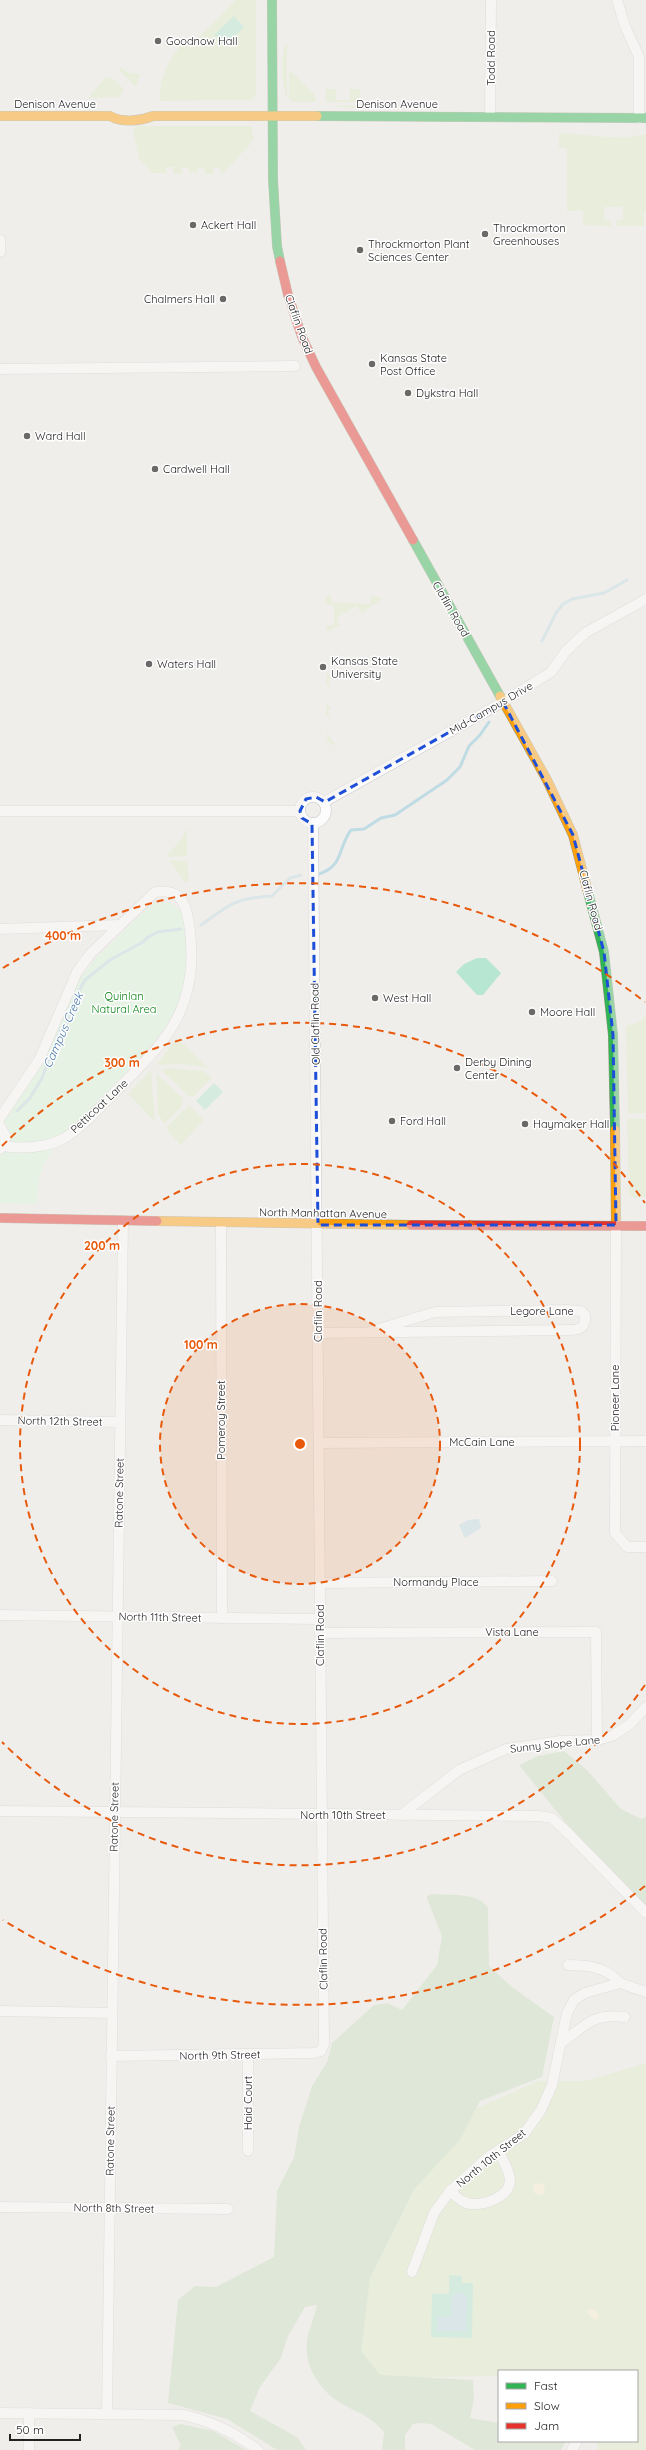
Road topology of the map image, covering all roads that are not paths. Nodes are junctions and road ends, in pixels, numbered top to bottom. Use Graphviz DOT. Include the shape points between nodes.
graph roads {
  1 [pos="272,0"];
  2 [pos="491,0"];
  3 [pos="617,0"];
  4 [pos="0,116"];
  5 [pos="490,116"];
  6 [pos="272,117"];
  7 [pos="643,118"];
  8 [pos="0,240"];
  9 [pos="0,252"];
  10 [pos="295,366"];
  11 [pos="0,369"];
  12 [pos="646,599"];
  13 [pos="503,702"];
  14 [pos="324,802"];
  15 [pos="0,810"];
  16 [pos="300,811"];
  17 [pos="313,823"];
  18 [pos="119,925"];
  19 [pos="0,929"];
  20 [pos="0,1118"];
  21 [pos="0,1126"];
  22 [pos="2,1147"];
  23 [pos="0,1218"];
  24 [pos="123,1221"];
  25 [pos="221,1223"];
  26 [pos="318,1225"];
  27 [pos="616,1226"];
  28 [pos="646,1226"];
  29 [pos="318,1332"];
  30 [pos="369,1332"];
  31 [pos="0,1420"];
  32 [pos="120,1422"];
  33 [pos="646,1441"];
  34 [pos="615,1442"];
  35 [pos="319,1443"];
  36 [pos="646,1547"];
  37 [pos="552,1581"];
  38 [pos="320,1583"];
  39 [pos="0,1615"];
  40 [pos="117,1616"];
  41 [pos="222,1618"];
  42 [pos="320,1619"];
  43 [pos="320,1633"];
  44 [pos="646,1707"];
  45 [pos="597,1740"];
  46 [pos="0,1811"];
  47 [pos="114,1812"];
  48 [pos="321,1815"];
  49 [pos="401,1815"];
  50 [pos="646,1912"];
  51 [pos="568,1965"];
  52 [pos="620,1983"];
  53 [pos="646,1992"];
  54 [pos="0,2011"];
  55 [pos="112,2013"];
  56 [pos="625,2017"];
  57 [pos="561,2043"];
  58 [pos="324,2044"];
  59 [pos="248,2054"];
  60 [pos="111,2056"];
  61 [pos="248,2151"];
  62 [pos="498,2151"];
  63 [pos="450,2191"];
  64 [pos="0,2206"];
  65 [pos="108,2208"];
  66 [pos="228,2209"];
  67 [pos="412,2272"];
  68 [pos="0,2412"];
  69 [pos="107,2412"];
  70 [pos="29,2413"];
  71 [pos="29,2450"];
  72 [pos="258,2450"];
  1 -- 6 [label="street, Claflin Road"];
  2 -- 5 [label="street, Todd Road"];
  3 -- 7 [label="street" via="639,57"];
  4 -- 6 [label="street, Denison Avenue" via="110,116 117,120 143,120 148,116"];
  5 -- 6 [label="street, Denison Avenue"];
  5 -- 7 [label="street, Denison Avenue"];
  6 -- 13 [label="street, Claflin Road" via="277,246 288,295 302,337"];
  8 -- 9 [label="street"];
  10 -- 11 [label="street"];
  12 -- 13 [label="street, Mid-Campus Drive" via="585,633 566,651 551,672"];
  13 -- 14 [label="street, Mid-Campus Drive"];
  13 -- 27 [label="street, Claflin Road" via="574,835 604,952 613,1035"];
  14 -- 16 [label="street" via="316,797 308,798 302,803"];
  14 -- 17 [label="street" via="324,816 321,821"];
  15 -- 16 [label="street"];
  16 -- 17 [label="street" via="305,820"];
  17 -- 26 [label="street, Old Claflin Road"];
  18 -- 19 [label="street"];
  18 -- 20 [label="street" via="91,953 77,972 39,1060"];
  18 -- 22 [label="street, Petticoat Lane" via="155,892 172,892 186,906 193,961 182,1006 171,1030 159,1046 96,1111 65,1138 29,1147"];
  21 -- 22 [label="street" via="6,1137"];
  23 -- 24 [label="street, North Manhattan Avenue"];
  24 -- 25 [label="street, North Manhattan Avenue"];
  24 -- 32 [label="street, Ratone Street"];
  25 -- 26 [label="street, North Manhattan Avenue"];
  25 -- 41 [label="street, Pomeroy Street"];
  26 -- 27 [label="street, North Manhattan Avenue"];
  26 -- 29 [label="street, Claflin Road"];
  27 -- 28 [label="street, North Manhattan Avenue"];
  27 -- 34 [label="street, Pioneer Lane"];
  29 -- 30 [label="street, Legore Lane"];
  29 -- 35 [label="street, Claflin Road"];
  30 -- 30 [label="street, Legore Lane" via="579,1330 586,1322 585,1315 581,1312 567,1310 435,1312"];
  31 -- 32 [label="street, North 12th Street"];
  32 -- 40 [label="street, Ratone Street"];
  33 -- 34 [label="street, McCain Lane"];
  34 -- 35 [label="street, McCain Lane"];
  34 -- 36 [label="street, Pioneer Lane" via="615,1533 627,1547"];
  35 -- 38 [label="street, Claflin Road"];
  37 -- 38 [label="street, Normandy Place"];
  38 -- 42 [label="street, Claflin Road"];
  39 -- 40 [label="street, North 11th Street"];
  40 -- 41 [label="street, North 11th Street"];
  40 -- 47 [label="street, Ratone Street"];
  41 -- 42 [label="street, North 11th Street"];
  42 -- 43 [label="street, Claflin Road"];
  43 -- 45 [label="street, Vista Lane" via="596,1632"];
  43 -- 48 [label="street, Claflin Road"];
  44 -- 45 [label="street, Sunny Slope Lane" via="629,1725 612,1736"];
  45 -- 49 [label="street, Sunny Slope Lane" via="560,1741 506,1749 459,1770"];
  46 -- 47 [label="street, North 10th Street"];
  47 -- 48 [label="street, North 10th Street"];
  47 -- 55 [label="street, Ratone Street"];
  48 -- 49 [label="street, North 10th Street"];
  48 -- 58 [label="street, Claflin Road"];
  49 -- 50 [label="street, North 10th Street" via="526,1815 552,1818"];
  51 -- 52 [label="street" via="585,1965 603,1970"];
  52 -- 53 [label="street"];
  52 -- 57 [label="street, North 10th Street" via="585,1993 574,2000 567,2013"];
  54 -- 55 [label="street"];
  55 -- 60 [label="street, Ratone Street"];
  56 -- 57 [label="street" via="607,2015 588,2022"];
  57 -- 62 [label="street, North 10th Street" via="552,2085 541,2110 524,2134"];
  58 -- 59 [label="street, North 9th Street" via="321,2051 314,2053"];
  59 -- 60 [label="street, North 9th Street"];
  59 -- 61 [label="street, Haid Court"];
  60 -- 65 [label="street, Ratone Street"];
  62 -- 63 [label="street, North 10th Street"];
  62 -- 63 [label="street" via="508,2169 510,2182 504,2194 494,2200 472,2204 460,2201"];
  63 -- 67 [label="street, North 10th Street" via="434,2213"];
  64 -- 65 [label="street, North 8th Street"];
  65 -- 66 [label="street, North 8th Street"];
  65 -- 69 [label="street, Ratone Street"];
  68 -- 70 [label="street"];
  69 -- 70 [label="street"];
  69 -- 72 [label="street" via="177,2414 204,2419"];
  70 -- 71 [label="street"];
}
